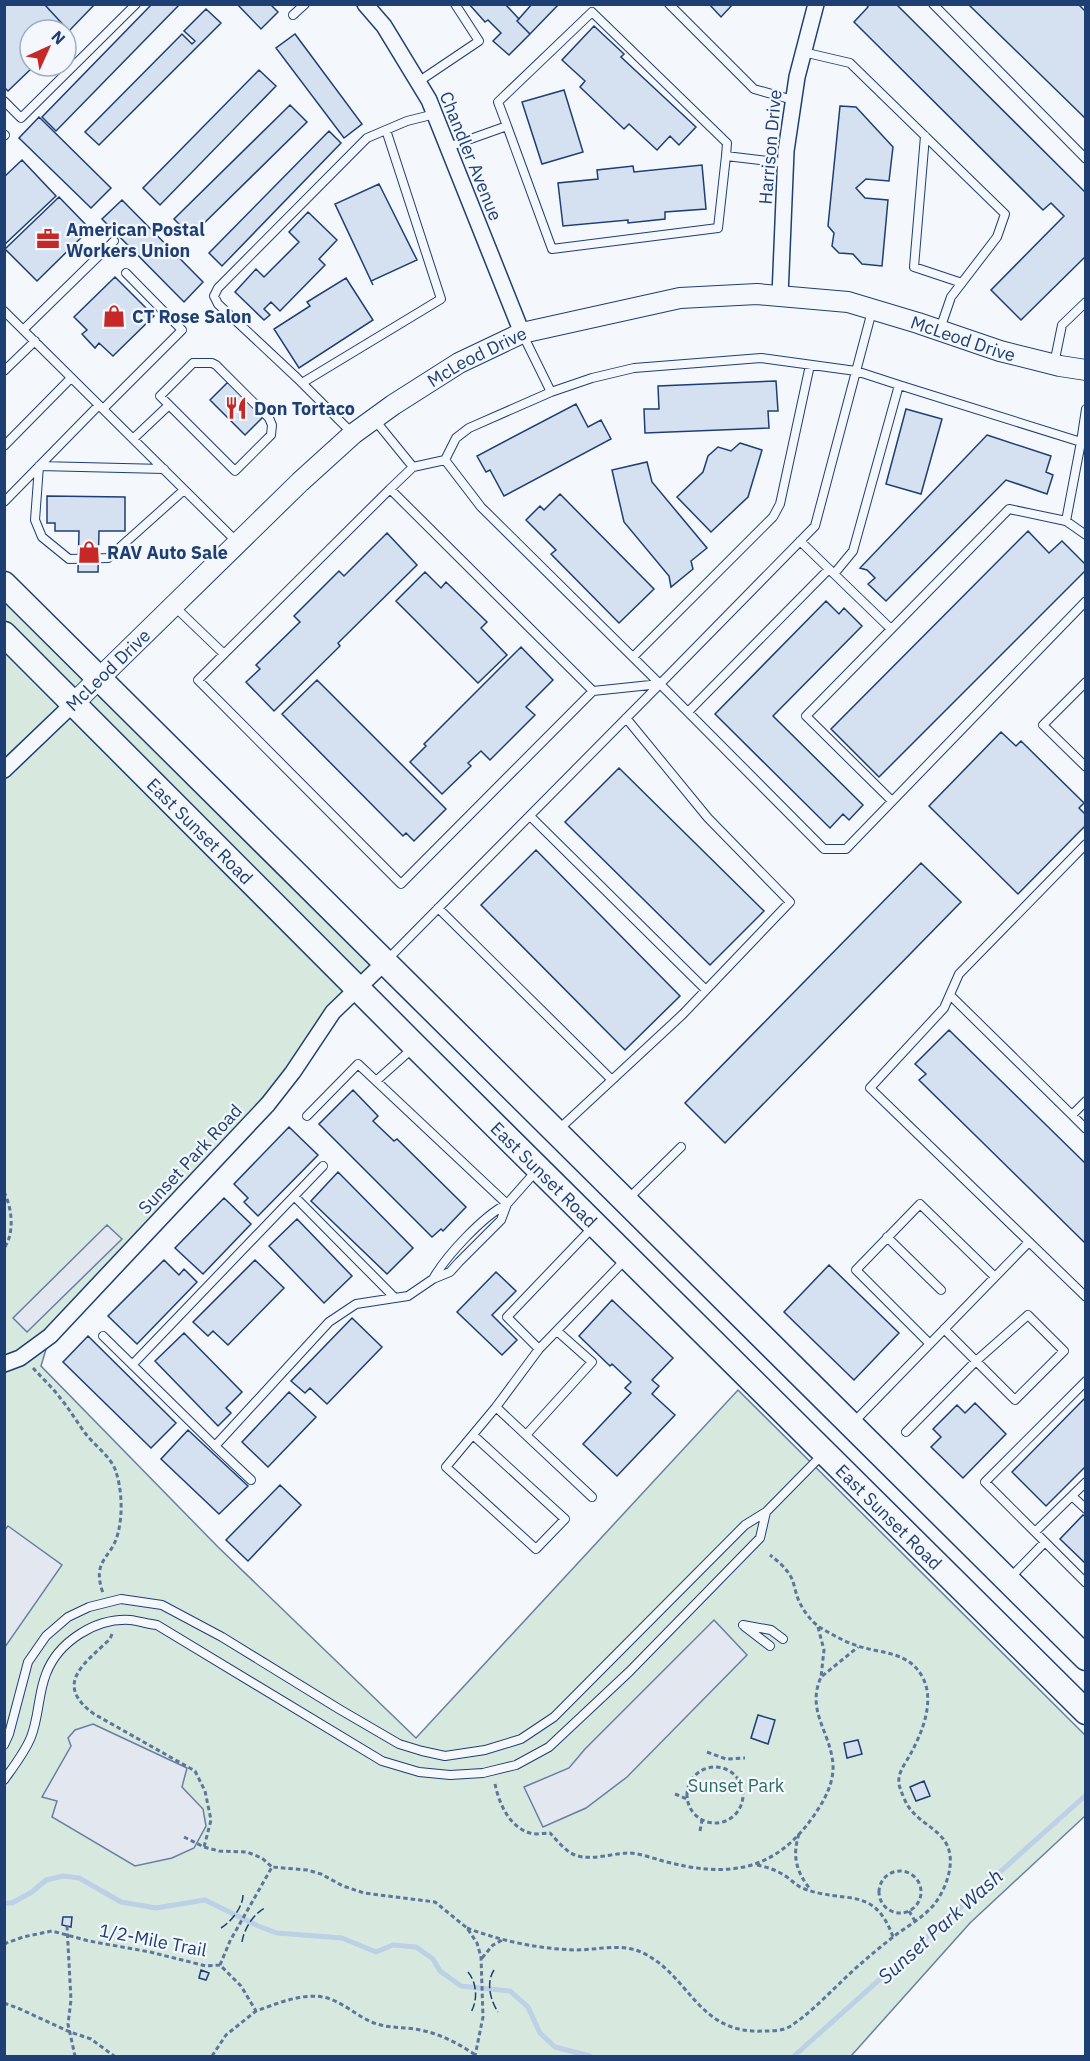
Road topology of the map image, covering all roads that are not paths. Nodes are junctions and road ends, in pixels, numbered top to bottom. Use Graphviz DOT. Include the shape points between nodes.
graph roads {
  1 [pos="136,4"];
  2 [pos="304,4"];
  3 [pos="365,4"];
  4 [pos="455,4"];
  5 [pos="669,4"];
  6 [pos="816,4"];
  7 [pos="933,4"];
  8 [pos="294,15"];
  9 [pos="803,52"];
  10 [pos="418,82"];
  11 [pos="793,100"];
  12 [pos="4,102"];
  13 [pos="435,114"];
  14 [pos="507,126"];
  15 [pos="386,130"];
  16 [pos="925,136"];
  17 [pos="448,147"];
  18 [pos="726,156"];
  19 [pos="1086,159"];
  20 [pos="785,163"];
  21 [pos="114,241"];
  22 [pos="126,273"];
  23 [pos="962,283"];
  24 [pos="780,296"];
  25 [pos="1086,302"];
  26 [pos="872,309"];
  27 [pos="4,311"];
  28 [pos="23,330"];
  29 [pos="940,331"];
  30 [pos="522,333"];
  31 [pos="35,341"];
  32 [pos="810,365"];
  33 [pos="1054,365"];
  34 [pos="1086,370"];
  35 [pos="4,371"];
  36 [pos="856,371"];
  37 [pos="71,378"];
  38 [pos="302,383"];
  39 [pos="899,385"];
  40 [pos="551,392"];
  41 [pos="169,405"];
  42 [pos="101,407"];
  43 [pos="1086,410"];
  44 [pos="374,418"];
  45 [pos="353,434"];
  46 [pos="133,439"];
  47 [pos="1083,442"];
  48 [pos="4,446"];
  49 [pos="445,460"];
  50 [pos="39,466"];
  51 [pos="413,467"];
  52 [pos="164,469"];
  53 [pos="390,489"];
  54 [pos="184,490"];
  55 [pos="4,502"];
  56 [pos="1066,521"];
  57 [pos="1086,535"];
  58 [pos="800,541"];
  59 [pos="238,543"];
  60 [pos="832,572"];
  61 [pos="4,584"];
  62 [pos="1086,601"];
  63 [pos="174,606"];
  64 [pos="891,629"];
  65 [pos="4,634"];
  66 [pos="224,654"];
  67 [pos="633,657"];
  68 [pos="99,679"];
  69 [pos="660,684"];
  70 [pos="1083,688"];
  71 [pos="593,691"];
  72 [pos="74,703"];
  73 [pos="688,712"];
  74 [pos="627,718"];
  75 [pos="1086,767"];
  76 [pos="4,770"];
  77 [pos="892,801"];
  78 [pos="530,816"];
  79 [pos="1086,844"];
  80 [pos="438,908"];
  81 [pos="385,962"];
  82 [pos="358,989"];
  83 [pos="706,990"];
  84 [pos="950,995"];
  85 [pos="415,1046"];
  86 [pos="612,1080"];
  87 [pos="376,1081"];
  88 [pos="1086,1101"];
  89 [pos="1072,1115"];
  90 [pos="307,1116"];
  91 [pos="1086,1129"];
  92 [pos="556,1132"];
  93 [pos="681,1147"];
  94 [pos="322,1166"];
  95 [pos="538,1169"];
  96 [pos="294,1196"];
  97 [pos="626,1201"];
  98 [pos="507,1204"];
  99 [pos="595,1225"];
  100 [pos="479,1226"];
  101 [pos="487,1234"];
  102 [pos="887,1237"];
  103 [pos="1029,1242"];
  104 [pos="461,1244"];
  105 [pos="469,1253"];
  106 [pos="628,1258"];
  107 [pos="994,1277"];
  108 [pos="433,1279"];
  109 [pos="941,1290"];
  110 [pos="394,1297"];
  111 [pos="1086,1297"];
  112 [pos="944,1329"];
  113 [pos="557,1330"];
  114 [pos="103,1336"];
  115 [pos="930,1344"];
  116 [pos="539,1349"];
  117 [pos="976,1361"];
  118 [pos="4,1364"];
  119 [pos="133,1364"];
  120 [pos="1086,1381"];
  121 [pos="496,1407"];
  122 [pos="851,1425"];
  123 [pos="906,1432"];
  124 [pos="473,1435"];
  125 [pos="526,1435"];
  126 [pos="215,1446"];
  127 [pos="824,1453"];
  128 [pos="251,1480"];
  129 [pos="1086,1482"];
  130 [pos="1072,1496"];
  131 [pos="592,1497"];
  132 [pos="1086,1509"];
  133 [pos="766,1512"];
  134 [pos="1035,1532"];
  135 [pos="1045,1542"];
  136 [pos="1008,1580"];
  137 [pos="1086,1583"];
  138 [pos="783,1639"];
  139 [pos="770,1646"];
  140 [pos="1086,1658"];
  141 [pos="1086,1712"];
  142 [pos="4,1744"];
  143 [pos="4,1780"];
  1 -- 12 [label="lane" via="21,118"];
  2 -- 8 [label="lane"];
  3 -- 10 [label="street, Chandler Avenue" via="384,26"];
  4 -- 10 [label="lane" via="479,41"];
  5 -- 11 [label="lane" via="754,89"];
  6 -- 9 [label="street, Harrison Drive"];
  7 -- 19 [label="lane"];
  9 -- 11 [label="street, Harrison Drive"];
  9 -- 16 [label="lane" via="850,63"];
  10 -- 13 [label="street, Chandler Avenue"];
  11 -- 20 [label="street, Harrison Drive"];
  13 -- 15 [label="lane"];
  13 -- 17 [label="street, Chandler Avenue"];
  14 -- 17 [label="lane"];
  14 -- 18 [label="lane" via="498,102 592,12 728,143"];
  14 -- 18 [label="lane" via="552,249 718,228"];
  15 -- 38 [label="lane" via="441,299"];
  15 -- 38 [label="lane" via="367,138 214,296"];
  16 -- 23 [label="lane" via="914,267"];
  16 -- 23 [label="lane" via="1005,214 997,237"];
  17 -- 30 [label="street, Chandler Avenue"];
  18 -- 20 [label="lane"];
  20 -- 24 [label="street, Harrison Drive"];
  21 -- 28 [label="lane"];
  22 -- 42 [label="lane" via="182,330"];
  23 -- 29 [label="lane" via="951,297"];
  24 -- 26 [label="street, McLeod Drive" via="848,302"];
  24 -- 30 [label="street, McLeod Drive" via="680,298"];
  25 -- 33 [label="lane" via="1062,325"];
  26 -- 29 [label="street, McLeod Drive"];
  26 -- 36 [label="lane"];
  27 -- 28 [label="lane"];
  28 -- 31 [label="lane"];
  29 -- 33 [label="street, McLeod Drive"];
  30 -- 40 [label="lane"];
  30 -- 44 [label="street, McLeod Drive" via="459,363"];
  31 -- 35 [label="lane"];
  31 -- 37 [label="lane"];
  32 -- 36 [label="lane"];
  32 -- 40 [label="lane" via="761,358 634,368"];
  32 -- 67 [label="lane" via="780,504 773,517"];
  33 -- 34 [label="street, McLeod Drive"];
  36 -- 39 [label="lane"];
  36 -- 58 [label="lane" via="815,526"];
  37 -- 42 [label="lane"];
  37 -- 48 [label="lane"];
  38 -- 45 [label="lane"];
  39 -- 47 [label="lane"];
  39 -- 60 [label="lane" via="853,551"];
  40 -- 49 [label="lane" via="469,428 456,438"];
  41 -- 41 [label="lane" via="234,471 271,435 269,418 212,363 194,363 160,396"];
  41 -- 46 [label="lane"];
  42 -- 46 [label="lane"];
  42 -- 50 [label="lane"];
  43 -- 47 [label="lane"];
  44 -- 45 [label="street, McLeod Drive"];
  44 -- 51 [label="lane"];
  45 -- 59 [label="street, McLeod Drive"];
  46 -- 52 [label="lane"];
  47 -- 56 [label="lane"];
  49 -- 51 [label="lane"];
  49 -- 67 [label="lane" via="481,507"];
  50 -- 52 [label="lane"];
  50 -- 54 [label="lane" via="35,520 42,537 69,559 108,558"];
  50 -- 55 [label="lane"];
  51 -- 53 [label="lane"];
  52 -- 54 [label="lane"];
  53 -- 66 [label="lane"];
  53 -- 71 [label="lane"];
  54 -- 59 [label="lane"];
  56 -- 57 [label="lane"];
  56 -- 64 [label="lane" via="1009,510"];
  58 -- 60 [label="lane"];
  58 -- 69 [label="lane"];
  59 -- 63 [label="street, McLeod Drive"];
  60 -- 64 [label="lane"];
  60 -- 73 [label="lane"];
  61 -- 68 [label="main road, East Sunset Road"];
  62 -- 77 [label="lane"];
  63 -- 66 [label="lane"];
  63 -- 68 [label="street, McLeod Drive"];
  64 -- 77 [label="lane" via="806,716"];
  65 -- 72 [label="main road, East Sunset Road"];
  66 -- 71 [label="lane" via="198,680 401,884"];
  67 -- 69 [label="lane"];
  68 -- 72 [label="street, McLeod Drive"];
  68 -- 81 [label="main road, East Sunset Road"];
  69 -- 71 [label="lane"];
  69 -- 73 [label="lane"];
  69 -- 74 [label="lane"];
  70 -- 75 [label="lane" via="1043,725"];
  72 -- 76 [label="street, McLeod Drive"];
  72 -- 82 [label="main road, East Sunset Road"];
  73 -- 77 [label="lane" via="824,849 846,849"];
  74 -- 78 [label="lane"];
  74 -- 83 [label="lane" via="708,818 790,902"];
  78 -- 80 [label="lane"];
  78 -- 83 [label="lane"];
  79 -- 84 [label="lane" via="959,974"];
  80 -- 81 [label="lane"];
  80 -- 86 [label="lane"];
  81 -- 82 [label="street, Sunset Park Road"];
  81 -- 92 [label="main road, East Sunset Road"];
  82 -- 85 [label="main road, East Sunset Road"];
  82 -- 118 [label="street, Sunset Park Road" via="333,1012 268,1104 50,1336 20,1358"];
  83 -- 86 [label="lane"];
  84 -- 89 [label="lane"];
  84 -- 103 [label="lane" via="944,1008 870,1088"];
  85 -- 87 [label="lane"];
  85 -- 95 [label="main road, East Sunset Road"];
  86 -- 92 [label="lane"];
  87 -- 90 [label="lane" via="358,1064"];
  87 -- 98 [label="lane"];
  88 -- 89 [label="lane"];
  89 -- 91 [label="lane"];
  92 -- 97 [label="main road, East Sunset Road"];
  93 -- 97 [label="lane"];
  94 -- 96 [label="lane"];
  95 -- 98 [label="lane"];
  95 -- 99 [label="main road, East Sunset Road"];
  96 -- 110 [label="lane"];
  96 -- 119 [label="lane"];
  97 -- 122 [label="main road, East Sunset Road"];
  98 -- 100 [label="lane" via="493,1211"];
  98 -- 101 [label="lane" via="501,1220"];
  99 -- 106 [label="main road, East Sunset Road"];
  99 -- 116 [label="lane" via="507,1317"];
  100 -- 101 [label="lane"];
  100 -- 104 [label="lane"];
  101 -- 105 [label="lane"];
  102 -- 107 [label="lane" via="920,1204"];
  102 -- 109 [label="lane"];
  102 -- 115 [label="lane" via="855,1270"];
  103 -- 107 [label="lane"];
  103 -- 111 [label="lane"];
  104 -- 105 [label="lane"];
  104 -- 108 [label="lane"];
  105 -- 108 [label="lane" via="450,1272"];
  106 -- 113 [label="lane"];
  106 -- 127 [label="main road, East Sunset Road"];
  107 -- 112 [label="lane"];
  108 -- 110 [label="lane" via="408,1296"];
  110 -- 126 [label="lane" via="356,1304 329,1322"];
  112 -- 115 [label="lane"];
  112 -- 117 [label="lane"];
  113 -- 116 [label="lane"];
  113 -- 125 [label="lane" via="592,1362"];
  114 -- 119 [label="lane"];
  115 -- 122 [label="lane"];
  116 -- 121 [label="lane"];
  117 -- 117 [label="lane" via="1015,1400 1064,1351 1028,1315"];
  117 -- 123 [label="lane"];
  119 -- 126 [label="lane"];
  120 -- 134 [label="lane" via="984,1482"];
  121 -- 124 [label="lane"];
  121 -- 125 [label="lane"];
  122 -- 127 [label="main road"];
  122 -- 136 [label="main road, East Sunset Road"];
  124 -- 124 [label="lane" via="446,1467 536,1549 565,1519"];
  125 -- 131 [label="lane"];
  126 -- 128 [label="lane"];
  127 -- 133 [label="lane"];
  127 -- 141 [label="main road, East Sunset Road"];
  129 -- 130 [label="lane"];
  130 -- 132 [label="lane"];
  130 -- 134 [label="lane"];
  133 -- 142 [label="lane" via="745,1525 554,1717 521,1739 485,1750 445,1756 399,1744 162,1605 121,1599 68,1617 46,1636 28,1662"];
  133 -- 143 [label="lane" via="760,1538 628,1672 549,1747 516,1765 450,1775 419,1772 382,1761 157,1625 129,1620 101,1624 77,1635 58,1652 46,1672 32,1735"];
  134 -- 135 [label="lane"];
  135 -- 136 [label="lane"];
  135 -- 137 [label="lane"];
  136 -- 140 [label="main road, East Sunset Road"];
  138 -- 139 [label="lane" via="771,1630 743,1625"];
}
